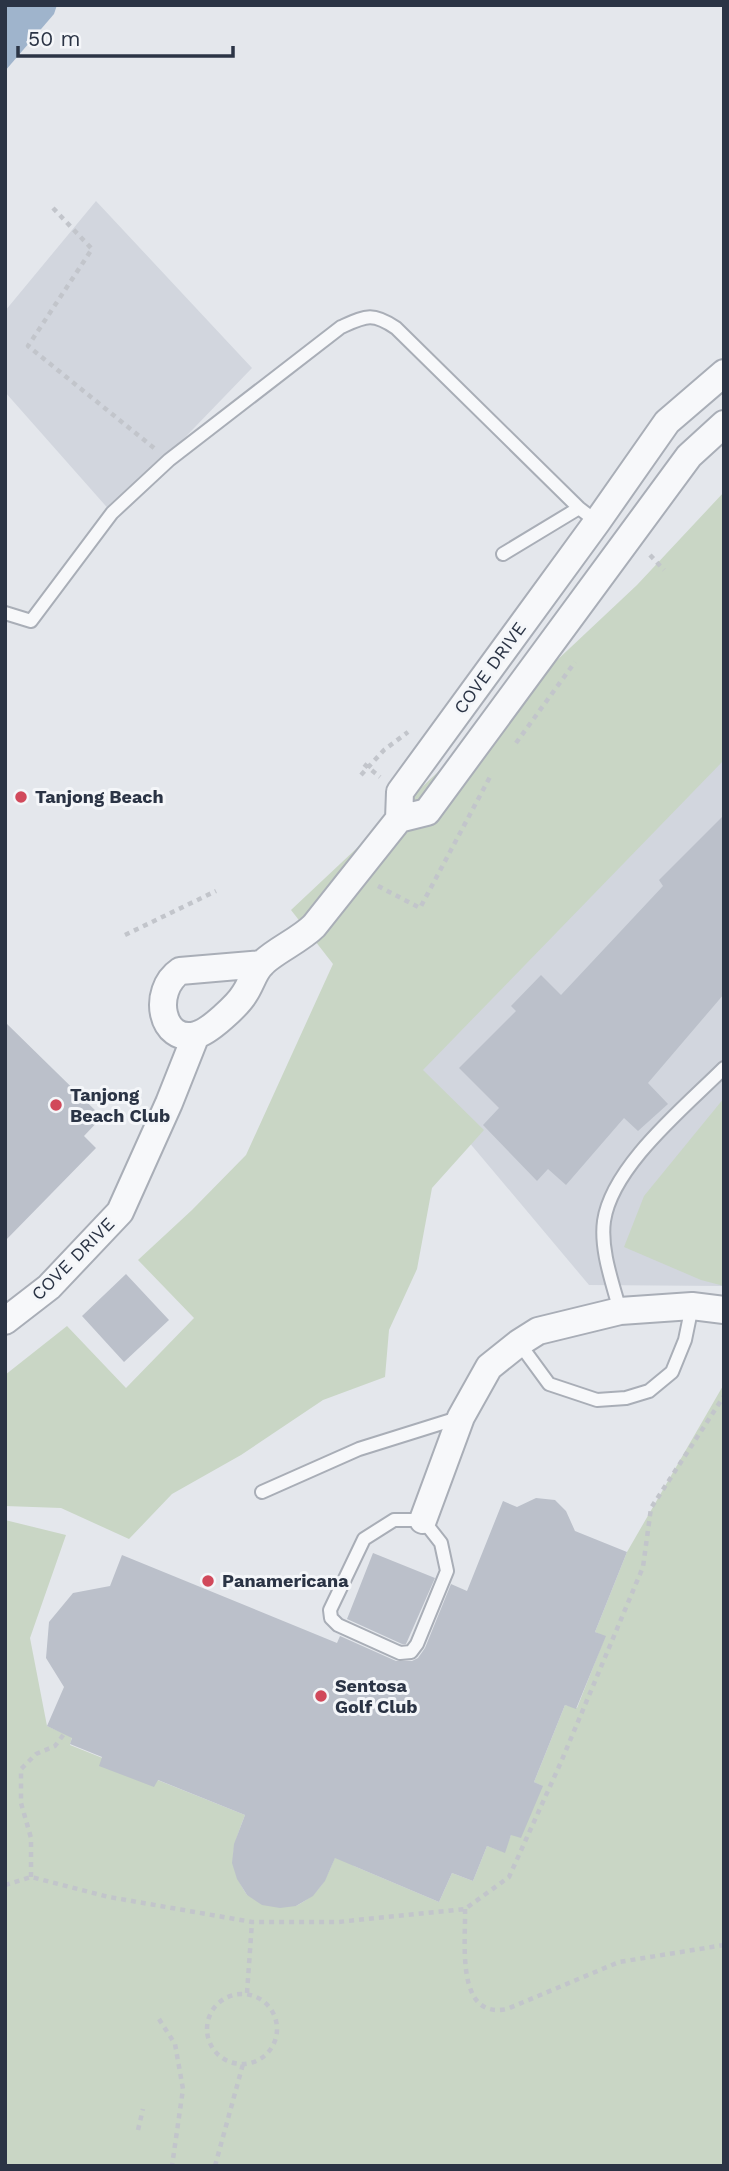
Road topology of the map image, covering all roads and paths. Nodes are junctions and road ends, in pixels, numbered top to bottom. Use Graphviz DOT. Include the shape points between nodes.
graph roads {
  1 [pos="53,208"];
  2 [pos="724,373"];
  3 [pos="724,424"];
  4 [pos="169,460"];
  5 [pos="588,515"];
  6 [pos="635,545"];
  7 [pos="503,554"];
  8 [pos="664,570"];
  9 [pos="5,613"];
  10 [pos="399,819"];
  11 [pos="216,891"];
  12 [pos="125,935"];
  13 [pos="261,964"];
  14 [pos="196,1035"];
  15 [pos="724,1068"];
  16 [pos="692,1306"];
  17 [pos="724,1310"];
  18 [pos="620,1311"];
  19 [pos="5,1321"];
  20 [pos="519,1343"];
  21 [pos="724,1396"];
  22 [pos="461,1417"];
  23 [pos="262,1492"];
  24 [pos="423,1520"];
  25 [pos="64,1734"];
  26 [pos="32,1877"];
  27 [pos="5,1885"];
  28 [pos="466,1909"];
  29 [pos="252,1922"];
  30 [pos="724,1945"];
  31 [pos="247,1993"];
  32 [pos="159,2019"];
  33 [pos="243,2064"];
  34 [pos="143,2109"];
  35 [pos="138,2130"];
  36 [pos="172,2166"];
  37 [pos="215,2166"];
  1 -- 4 [label="path" via="92,249 28,346"];
  2 -- 5 [label="street, COVE DRIVE" via="667,422"];
  3 -- 6 [label="street, COVE DRIVE" via="689,456"];
  4 -- 5 [label="lane" via="341,327 362,318 380,317"];
  4 -- 9 [label="lane" via="112,513 31,621"];
  5 -- 6 [label="street"];
  5 -- 7 [label="lane"];
  5 -- 10 [label="street, COVE DRIVE" via="400,792"];
  6 -- 8 [label="path"];
  6 -- 10 [label="street, COVE DRIVE" via="592,586 426,812"];
  10 -- 13 [label="street, COVE DRIVE" via="314,926"];
  11 -- 12 [label="path"];
  13 -- 14 [label="street, COVE DRIVE" via="236,1005"];
  13 -- 14 [label="street, COVE DRIVE" via="193,968 172,976 161,1005 167,1022 174,1031"];
  14 -- 19 [label="street, COVE DRIVE" via="120,1212 49,1287"];
  15 -- 18 [label="lane" via="638,1155 612,1192 603,1223"];
  16 -- 17 [label="street"];
  16 -- 18 [label="street"];
  16 -- 20 [label="lane" via="672,1372 649,1391 626,1398 597,1400 550,1384"];
  18 -- 20 [label="street" via="538,1331"];
  20 -- 22 [label="street" via="489,1367"];
  21 -- 28 [label="path" via="651,1508 643,1567 509,1877"];
  22 -- 23 [label="lane" via="359,1449"];
  22 -- 24 [label="street"];
  24 -- 24 [label="lane" via="441,1543 447,1571 411,1652 400,1653 338,1625 330,1610 363,1539 394,1520"];
  25 -- 26 [label="path" via="55,1746 36,1754 20,1769"];
  26 -- 27 [label="path"];
  26 -- 29 [label="path" via="109,1897"];
  28 -- 29 [label="path" via="338,1922"];
  28 -- 30 [label="path" via="470,1993 490,2010 507,2009 619,1962"];
  29 -- 31 [label="path"];
  31 -- 33 [label="path" via="270,2006 278,2032 267,2054"];
  31 -- 33 [label="path" via="222,2000 207,2025 217,2053"];
  32 -- 36 [label="path" via="175,2044 183,2089"];
  33 -- 37 [label="path"];
  34 -- 35 [label="path"];
}
